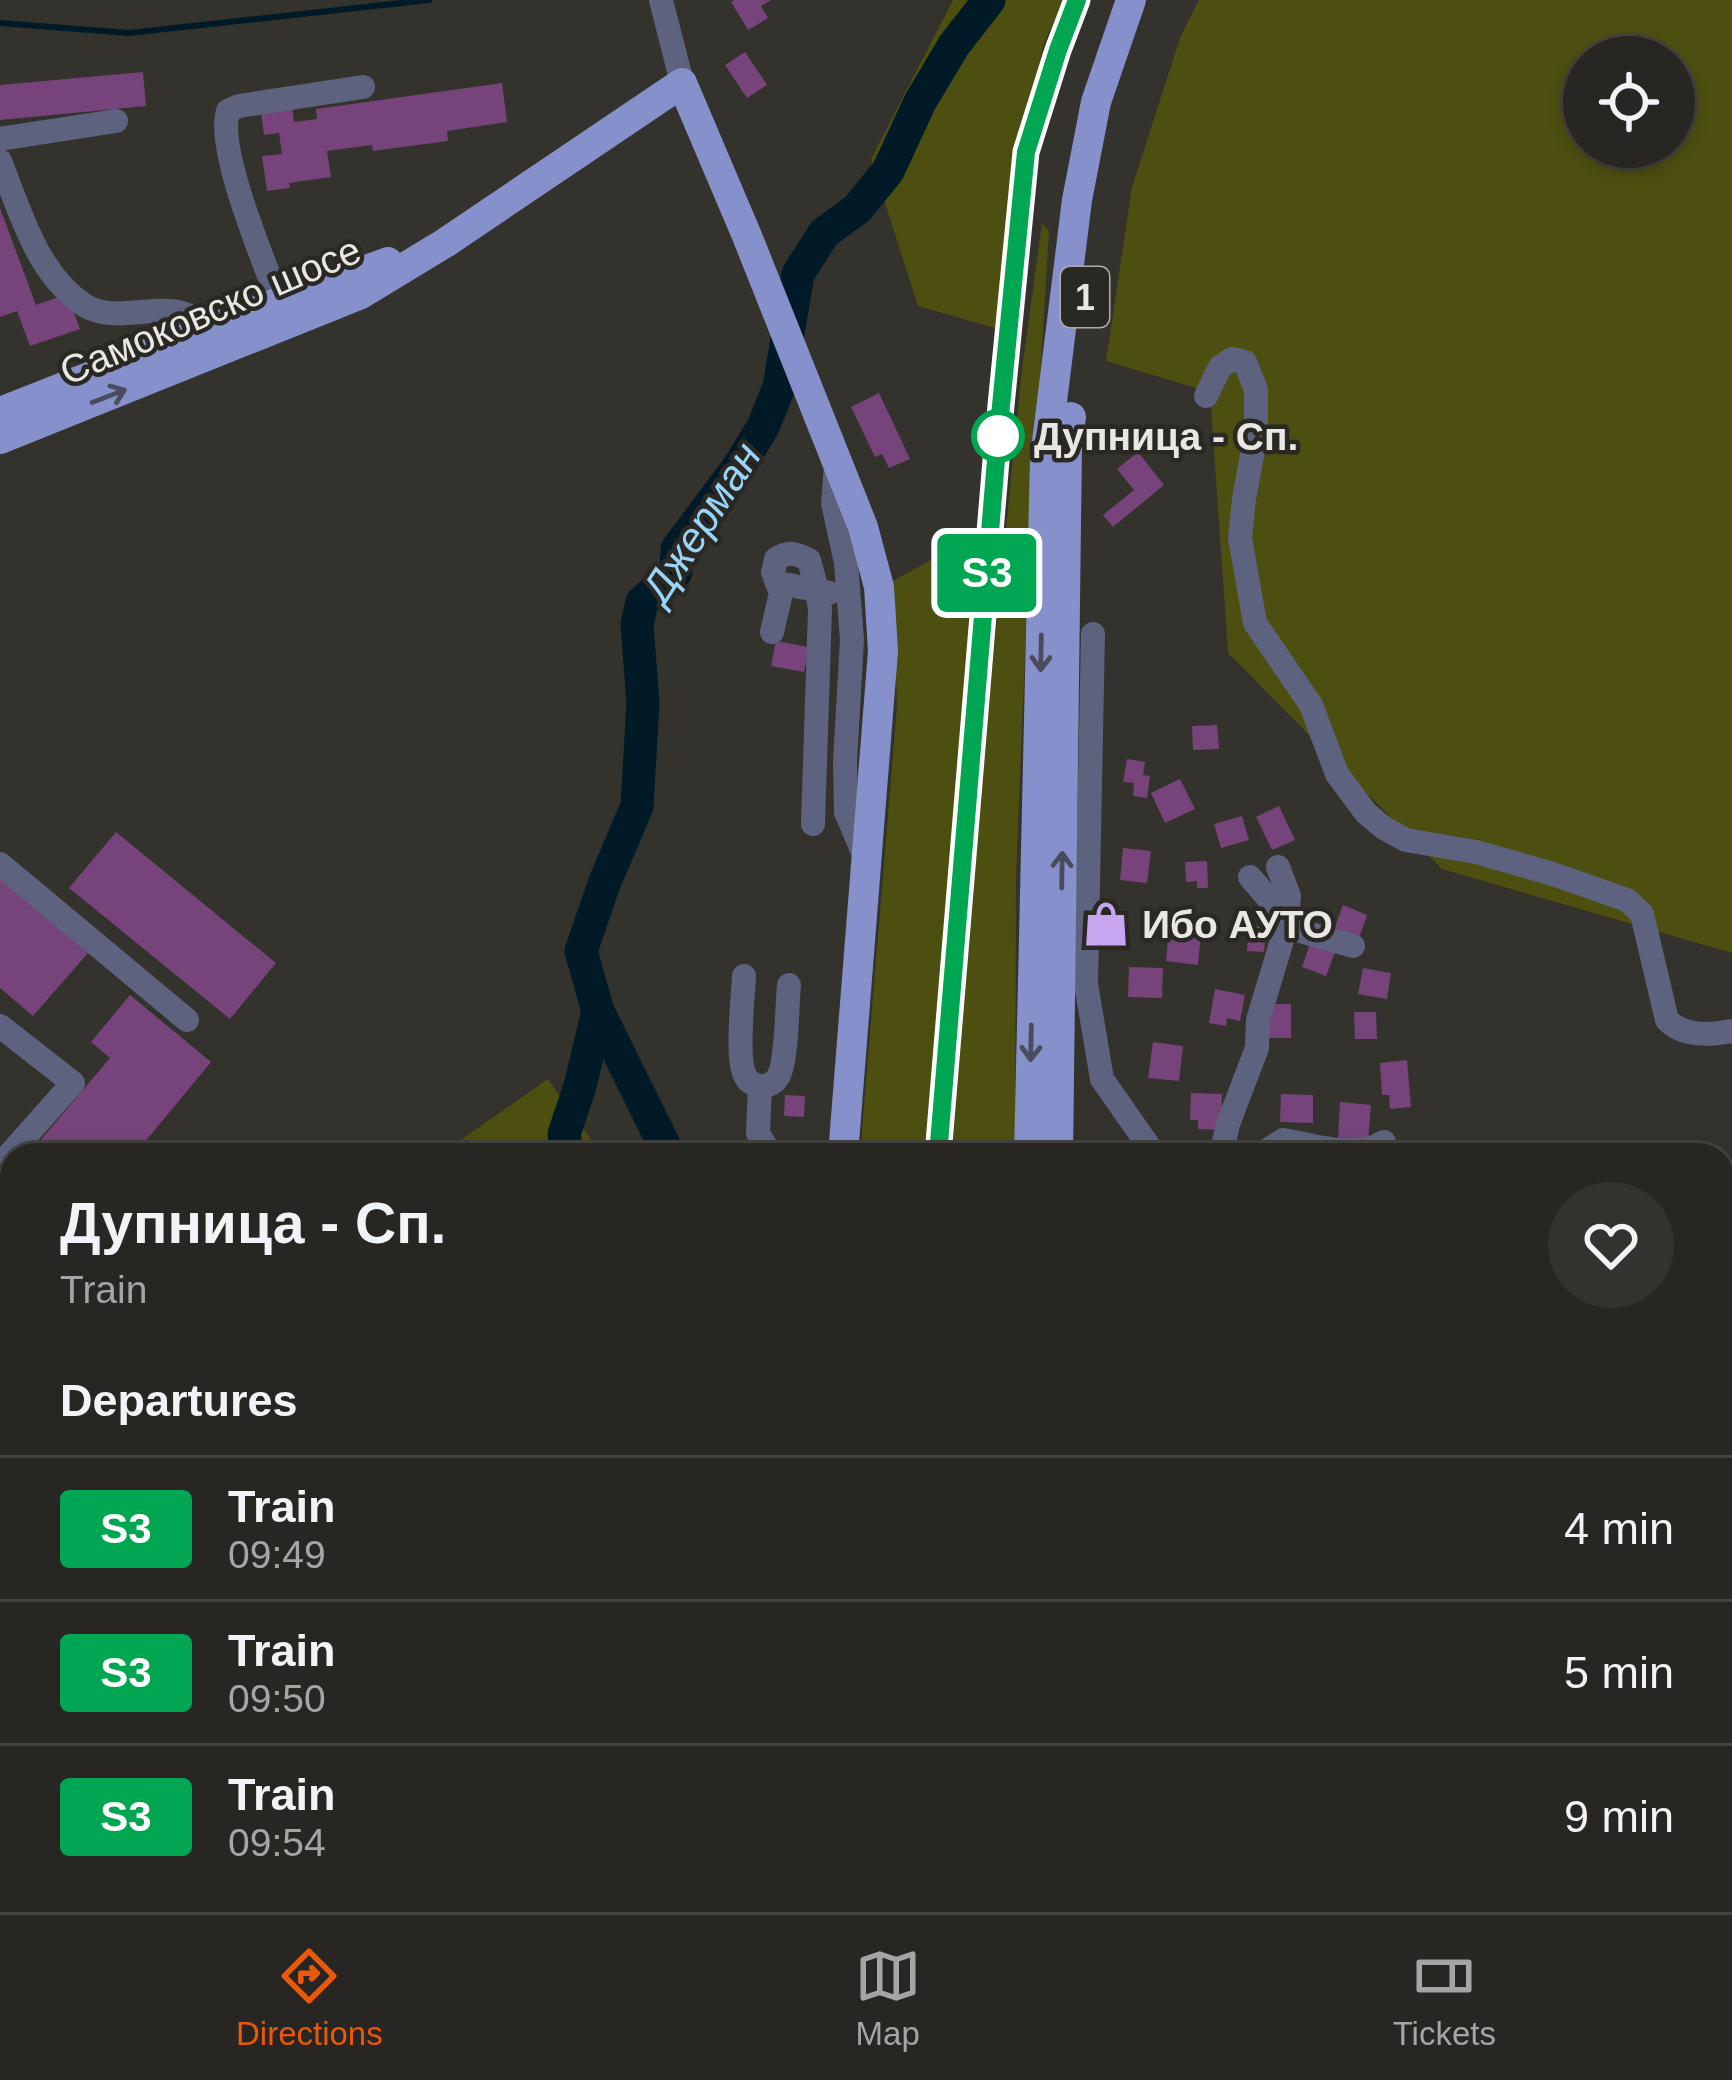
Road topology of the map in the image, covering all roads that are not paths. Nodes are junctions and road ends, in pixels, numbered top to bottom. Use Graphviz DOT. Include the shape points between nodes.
graph roads {
  1 [pos="1131,0"];
  2 [pos="1149,0"];
  3 [pos="662,3"];
  4 [pos="682,83"];
  5 [pos="363,87"];
  6 [pos="116,121"];
  7 [pos="0,140"];
  8 [pos="2,175"];
  9 [pos="445,242"];
  10 [pos="279,302"];
  11 [pos="204,331"];
  12 [pos="1206,396"];
  13 [pos="0,412"];
  14 [pos="0,439"];
  15 [pos="835,452"];
  16 [pos="817,590"];
  17 [pos="849,598"];
  18 [pos="772,632"];
  19 [pos="1093,634"];
  20 [pos="813,824"];
  21 [pos="868,863"];
  22 [pos="0,864"];
  23 [pos="1278,867"];
  24 [pos="1250,878"];
  25 [pos="1286,927"];
  26 [pos="1353,946"];
  27 [pos="744,976"];
  28 [pos="789,985"];
  29 [pos="188,1020"];
  30 [pos="0,1026"];
  31 [pos="1732,1031"];
  32 [pos="760,1087"];
  33 [pos="1312,1131"];
  34 [pos="1283,1140"];
  35 [pos="20,1143"];
  36 [pos="764,1143"];
  37 [pos="844,1143"];
  38 [pos="1029,1143"];
  39 [pos="1058,1143"];
  40 [pos="1147,1143"];
  41 [pos="1224,1143"];
  42 [pos="1278,1143"];
  43 [pos="1302,1143"];
  1 -- 38 [label="main road, 1, one-way" via="1096,102 1080,181 1046,458"];
  39 -- 2 [label="main road, 1, one-way" via="1067,445 1112,106"];
  3 -- 4 [label="street"];
  4 -- 9 [label="main road, Самоковско шосе"];
  4 -- 15 [label="main road"];
  5 -- 10 [label="street" via="229,110 224,124 239,193"];
  6 -- 7 [label="street"];
  8 -- 11 [label="street" via="47,271 82,304 101,314 180,311"];
  9 -- 10 [label="main road, Самоковско шосе"];
  14 -- 9 [label="main road, Самоковско шосе, one-way" via="361,294"];
  10 -- 11 [label="main road, Самоковско шосе"];
  11 -- 13 [label="main road, Самоковско шосе"];
  12 -- 31 [label="street" via="1220,367 1245,362 1256,390 1256,434 1240,538 1255,623 1311,705 1336,774 1366,813 1406,840 1477,851 1627,900 1642,914 1666,1020 1678,1031"];
  15 -- 17 [label="street" via="833,503"];
  15 -- 21 [label="main road" via="879,587 884,650"];
  16 -- 17 [label="street"];
  16 -- 18 [label="street" via="777,584"];
  16 -- 20 [label="street"];
  17 -- 21 [label="street" via="845,812"];
  19 -- 40 [label="street" via="1087,984 1102,1079"];
  21 -- 37 [label="main road"];
  22 -- 29 [label="street"];
  23 -- 25 [label="street" via="1289,896"];
  24 -- 25 [label="street"];
  25 -- 26 [label="street"];
  25 -- 41 [label="street"];
  27 -- 32 [label="street" via="743,1073"];
  28 -- 32 [label="street" via="782,1064 778,1078"];
  30 -- 35 [label="street" via="73,1083"];
  32 -- 36 [label="street"];
  33 -- 34 [label="street"];
  34 -- 42 [label="street"];
  34 -- 43 [label="street"];
}
